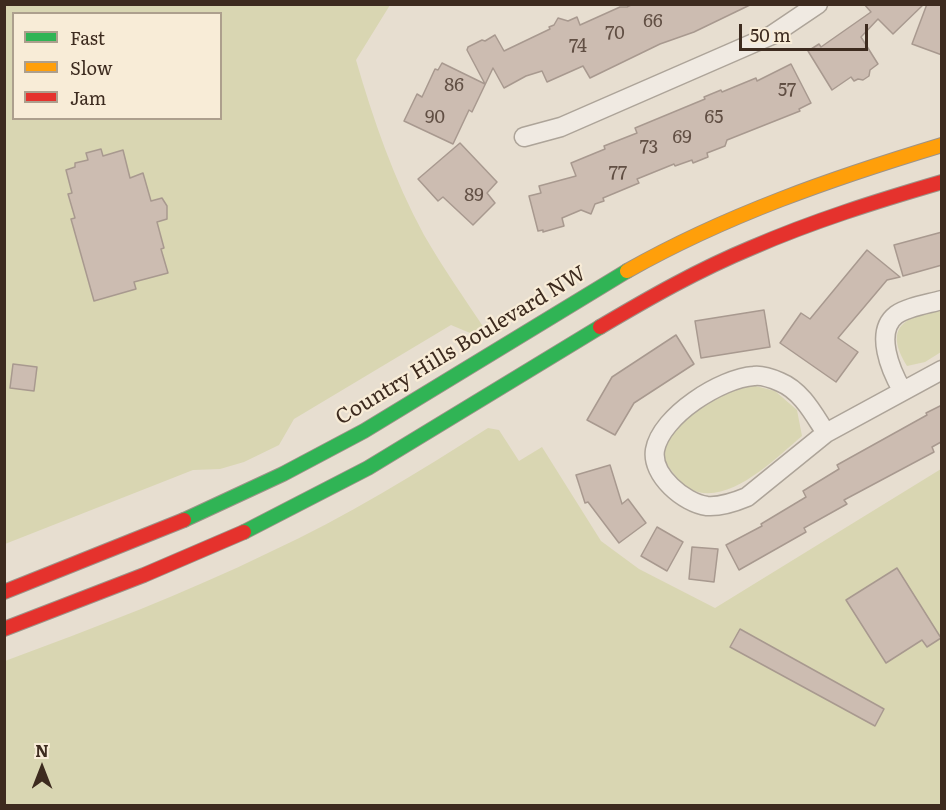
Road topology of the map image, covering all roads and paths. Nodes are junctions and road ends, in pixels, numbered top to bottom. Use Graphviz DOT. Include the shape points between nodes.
graph roads {
  1 [pos="818,4"];
  2 [pos="524,137"];
  3 [pos="942,145"];
  4 [pos="942,182"];
  5 [pos="942,300"];
  6 [pos="942,370"];
  7 [pos="902,390"];
  8 [pos="826,433"];
  9 [pos="4,592"];
  10 [pos="4,629"];
  1 -- 2 [label="street" via="772,35 561,127"];
  3 -- 9 [label="main road, Country Hills Boulevard NW" via="788,194 715,226 612,279 322,454 211,510"];
  4 -- 10 [label="main road" via="813,222 748,249 619,316 368,469 267,522 150,574"];
  5 -- 7 [label="street" via="898,313 890,321 887,349 893,375"];
  6 -- 7 [label="street"];
  7 -- 8 [label="street"];
  8 -- 8 [label="street" via="802,397 782,382 756,376 733,380 695,400 667,426 657,443 655,458 658,473 686,498 706,506 723,504 747,497"];
}
